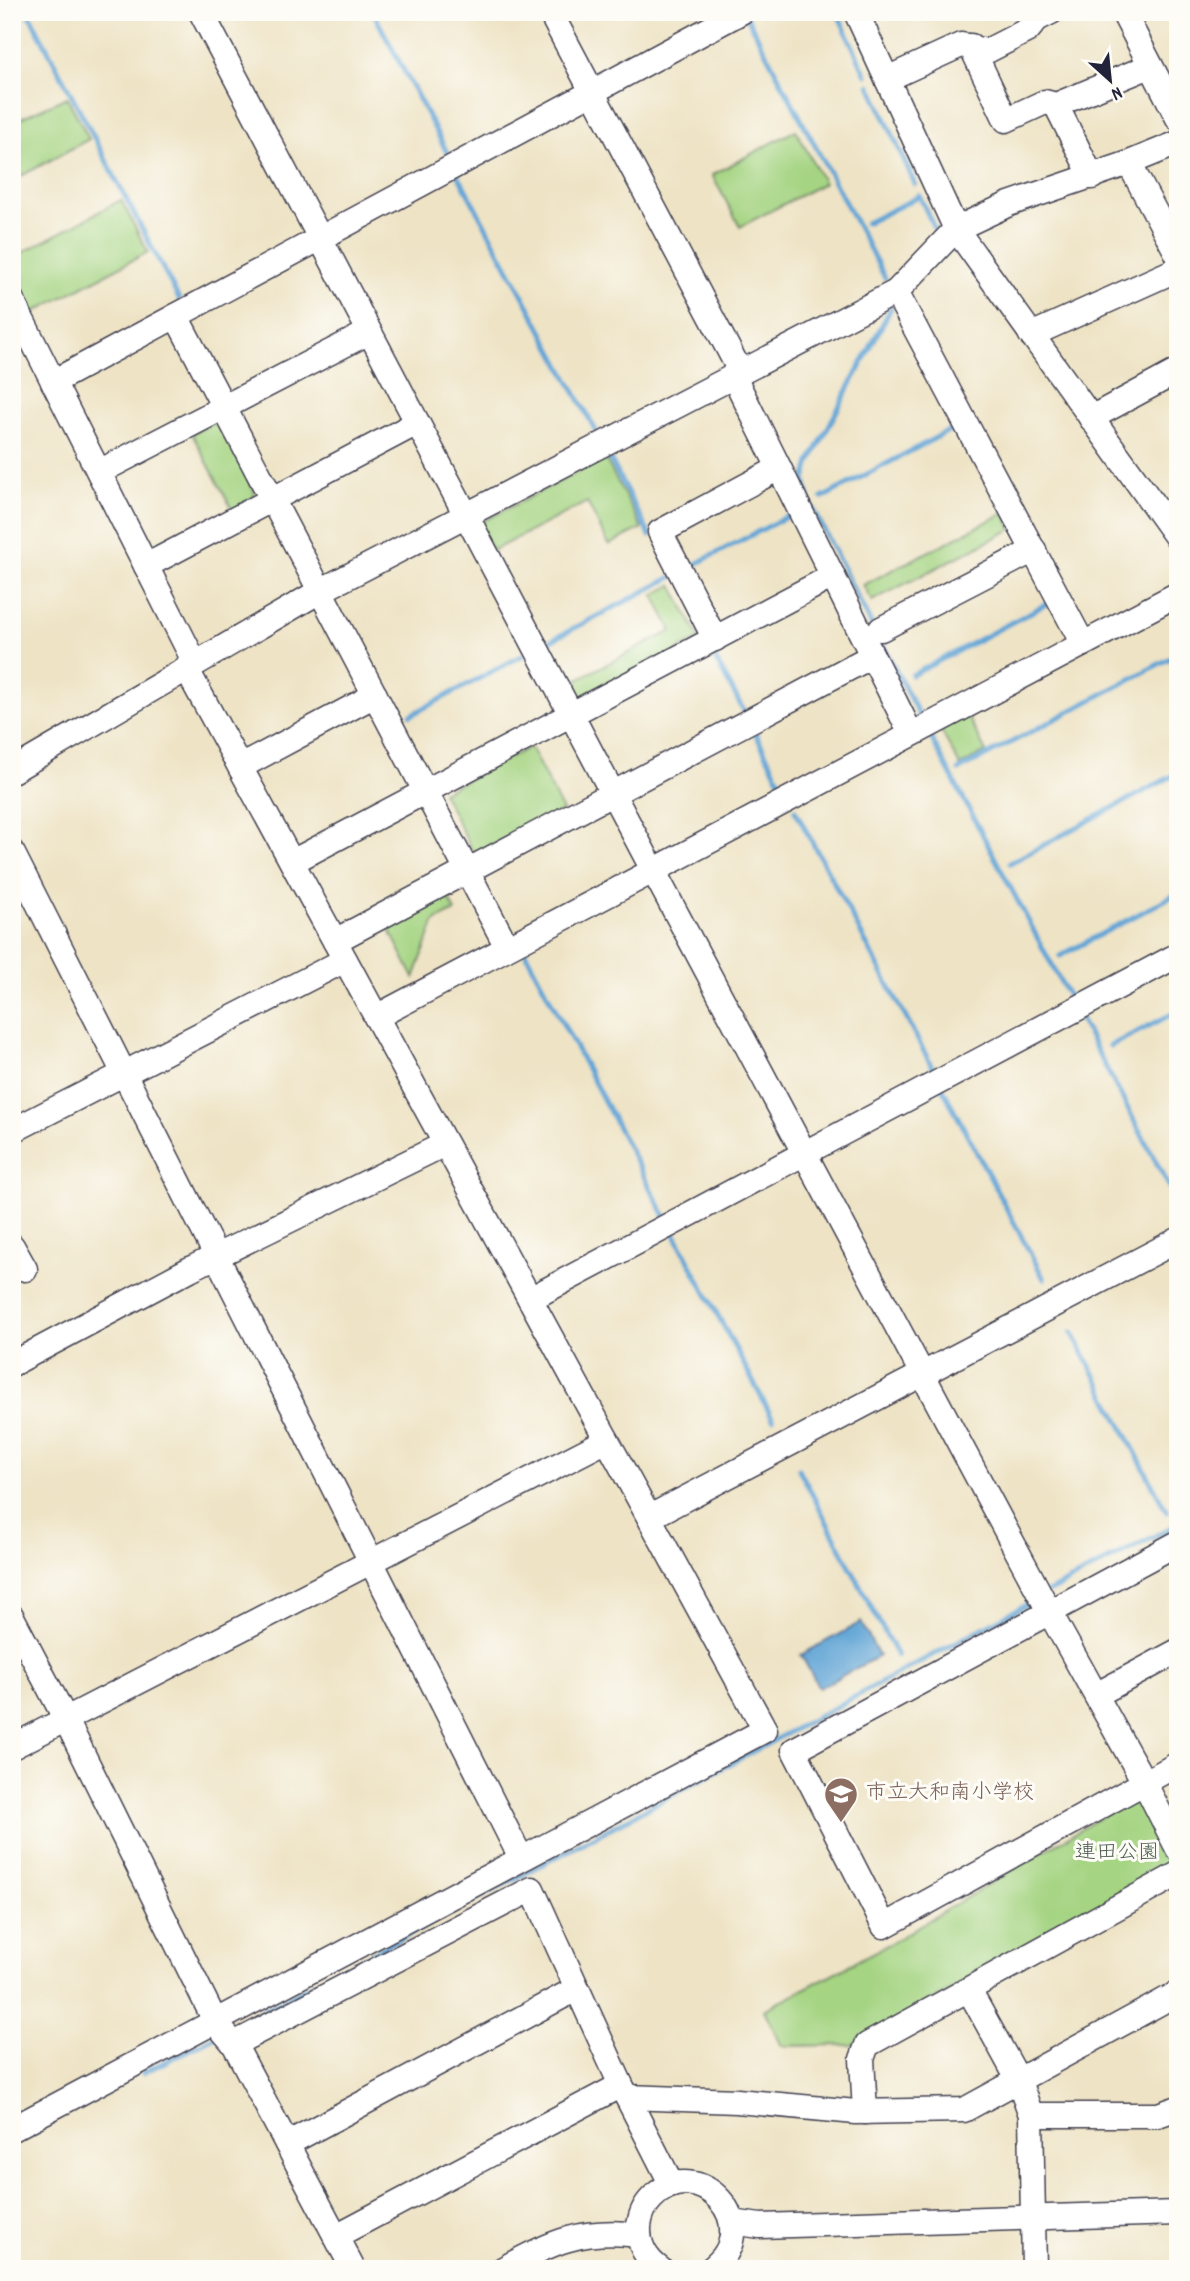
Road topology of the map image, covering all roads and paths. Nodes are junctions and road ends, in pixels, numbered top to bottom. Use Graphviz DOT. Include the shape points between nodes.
graph roads {
  1 [pos="201,12"];
  2 [pos="550,12"];
  3 [pos="741,12"];
  4 [pos="856,12"];
  5 [pos="1051,12"];
  6 [pos="1123,12"];
  7 [pos="971,46"];
  8 [pos="1150,66"];
  9 [pos="887,79"];
  10 [pos="592,92"];
  11 [pos="1056,105"];
  12 [pos="1178,118"];
  13 [pos="1178,143"];
  14 [pos="1129,163"];
  15 [pos="1092,177"];
  16 [pos="956,229"];
  17 [pos="320,240"];
  18 [pos="1178,255"];
  19 [pos="1178,269"];
  20 [pos="896,292"];
  21 [pos="12,300"];
  22 [pos="176,316"];
  23 [pos="369,332"];
  24 [pos="1031,335"];
  25 [pos="1178,372"];
  26 [pos="737,373"];
  27 [pos="53,382"];
  28 [pos="223,408"];
  29 [pos="1091,418"];
  30 [pos="417,423"];
  31 [pos="779,468"];
  32 [pos="99,472"];
  33 [pos="272,500"];
  34 [pos="466,515"];
  35 [pos="1178,539"];
  36 [pos="1034,550"];
  37 [pos="146,566"];
  38 [pos="833,576"];
  39 [pos="320,591"];
  40 [pos="1178,594"];
  41 [pos="881,629"];
  42 [pos="715,639"];
  43 [pos="1083,644"];
  44 [pos="872,656"];
  45 [pos="191,666"];
  46 [pos="375,695"];
  47 [pos="571,715"];
  48 [pos="920,730"];
  49 [pos="240,766"];
  50 [pos="12,771"];
  51 [pos="426,792"];
  52 [pos="612,793"];
  53 [pos="12,852"];
  54 [pos="292,862"];
  55 [pos="653,870"];
  56 [pos="467,871"];
  57 [pos="507,947"];
  58 [pos="340,951"];
  59 [pos="1178,955"];
  60 [pos="376,1017"];
  61 [pos="125,1073"];
  62 [pos="12,1130"];
  63 [pos="445,1144"];
  64 [pos="804,1153"];
  65 [pos="1178,1240"];
  66 [pos="12,1246"];
  67 [pos="217,1256"];
  68 [pos="24,1269"];
  69 [pos="530,1299"];
  70 [pos="12,1364"];
  71 [pos="922,1375"];
  72 [pos="607,1440"];
  73 [pos="650,1517"];
  74 [pos="1178,1543"];
  75 [pos="373,1562"];
  76 [pos="1044,1601"];
  77 [pos="12,1617"];
  78 [pos="1178,1651"];
  79 [pos="1096,1695"];
  80 [pos="66,1720"];
  81 [pos="12,1747"];
  82 [pos="1178,1764"];
  83 [pos="1144,1782"];
  84 [pos="1178,1849"];
  85 [pos="522,1858"];
  86 [pos="1178,1874"];
  87 [pos="576,1989"];
  88 [pos="969,1990"];
  89 [pos="1178,1993"];
  90 [pos="224,2032"];
  91 [pos="1019,2081"];
  92 [pos="624,2091"];
  93 [pos="1178,2108"];
  94 [pos="865,2112"];
  95 [pos="1031,2115"];
  96 [pos="12,2129"];
  97 [pos="287,2144"];
  98 [pos="672,2185"];
  99 [pos="1178,2213"];
  100 [pos="1032,2218"];
  101 [pos="732,2222"];
  102 [pos="639,2235"];
  103 [pos="336,2236"];
  104 [pos="353,2269"];
  105 [pos="503,2269"];
  106 [pos="660,2269"];
  107 [pos="711,2269"];
  108 [pos="1034,2269"];
  1 -- 17 [label="street"];
  2 -- 10 [label="street"];
  3 -- 10 [label="street"];
  4 -- 9 [label="street"];
  5 -- 7 [label="street" via="989,50"];
  6 -- 8 [label="street"];
  7 -- 9 [label="street" via="961,45"];
  7 -- 11 [label="street" via="1006,120 1045,102"];
  8 -- 11 [label="street"];
  8 -- 12 [label="street"];
  9 -- 16 [label="street"];
  10 -- 17 [label="street"];
  10 -- 26 [label="street"];
  11 -- 15 [label="street"];
  13 -- 14 [label="street"];
  14 -- 15 [label="street"];
  14 -- 18 [label="street"];
  15 -- 16 [label="street" via="1009,204"];
  16 -- 20 [label="street"];
  16 -- 24 [label="street"];
  17 -- 22 [label="street"];
  17 -- 23 [label="street"];
  19 -- 24 [label="street"];
  20 -- 26 [label="street"];
  20 -- 36 [label="street"];
  21 -- 27 [label="street"];
  22 -- 27 [label="street"];
  22 -- 28 [label="street"];
  23 -- 28 [label="street"];
  23 -- 30 [label="street"];
  24 -- 29 [label="street"];
  25 -- 29 [label="street"];
  26 -- 31 [label="street"];
  26 -- 34 [label="street"];
  27 -- 32 [label="street"];
  28 -- 32 [label="street"];
  28 -- 33 [label="street"];
  29 -- 35 [label="street"];
  30 -- 33 [label="street"];
  30 -- 34 [label="street"];
  31 -- 38 [label="street"];
  31 -- 42 [label="street" via="660,532"];
  32 -- 37 [label="street"];
  33 -- 37 [label="street"];
  33 -- 39 [label="street"];
  34 -- 39 [label="street"];
  34 -- 47 [label="street"];
  36 -- 41 [label="street"];
  36 -- 43 [label="street"];
  37 -- 45 [label="street"];
  38 -- 42 [label="street"];
  38 -- 44 [label="street"];
  39 -- 45 [label="street"];
  39 -- 46 [label="street"];
  40 -- 43 [label="street"];
  42 -- 47 [label="street"];
  43 -- 48 [label="street"];
  44 -- 48 [label="street"];
  44 -- 52 [label="street"];
  45 -- 49 [label="street"];
  45 -- 50 [label="street"];
  46 -- 49 [label="street"];
  46 -- 51 [label="street"];
  47 -- 51 [label="street"];
  47 -- 52 [label="street"];
  48 -- 55 [label="street"];
  49 -- 54 [label="street"];
  51 -- 54 [label="street"];
  51 -- 56 [label="street"];
  52 -- 55 [label="street"];
  52 -- 56 [label="street"];
  53 -- 61 [label="street"];
  54 -- 58 [label="street"];
  55 -- 57 [label="street"];
  55 -- 64 [label="street"];
  56 -- 57 [label="street"];
  56 -- 58 [label="street"];
  57 -- 60 [label="street"];
  58 -- 60 [label="street"];
  58 -- 61 [label="street"];
  59 -- 64 [label="street"];
  60 -- 63 [label="street"];
  61 -- 62 [label="street"];
  61 -- 67 [label="street"];
  63 -- 67 [label="street"];
  63 -- 69 [label="street"];
  64 -- 69 [label="street"];
  64 -- 71 [label="street"];
  65 -- 71 [label="street"];
  66 -- 68 [label="street"];
  67 -- 70 [label="street"];
  67 -- 75 [label="street"];
  69 -- 72 [label="street"];
  71 -- 73 [label="street"];
  71 -- 76 [label="street"];
  72 -- 73 [label="street"];
  72 -- 75 [label="street"];
  73 -- 85 [label="street" via="765,1730"];
  74 -- 76 [label="street"];
  75 -- 80 [label="street"];
  75 -- 85 [label="street"];
  76 -- 79 [label="street"];
  76 -- 83 [label="street" via="794,1750 884,1926"];
  77 -- 80 [label="street"];
  78 -- 79 [label="street"];
  79 -- 83 [label="street"];
  80 -- 81 [label="street"];
  80 -- 90 [label="street"];
  82 -- 83 [label="street"];
  83 -- 84 [label="street"];
  85 -- 90 [label="street"];
  86 -- 88 [label="street"];
  87 -- 90 [label="street" via="532,1889"];
  87 -- 92 [label="street"];
  87 -- 97 [label="street"];
  88 -- 91 [label="street"];
  88 -- 94 [label="street" via="867,2045 862,2059"];
  89 -- 91 [label="street"];
  90 -- 96 [label="street"];
  90 -- 97 [label="street"];
  91 -- 94 [label="street" via="964,2110"];
  91 -- 95 [label="street"];
  92 -- 94 [label="street"];
  92 -- 98 [label="street"];
  92 -- 103 [label="street"];
  93 -- 95 [label="street" via="1158,2115"];
  95 -- 100 [label="street"];
  97 -- 103 [label="street"];
  98 -- 101 [label="street" via="687,2183 716,2194"];
  98 -- 102 [label="street" via="646,2204"];
  99 -- 100 [label="street"];
  100 -- 101 [label="street" via="761,2226"];
  100 -- 108 [label="street"];
  101 -- 107 [label="street" via="728,2250"];
  102 -- 105 [label="street" via="600,2232 567,2238"];
  102 -- 106 [label="street" via="648,2258"];
  103 -- 104 [label="street"];
}
